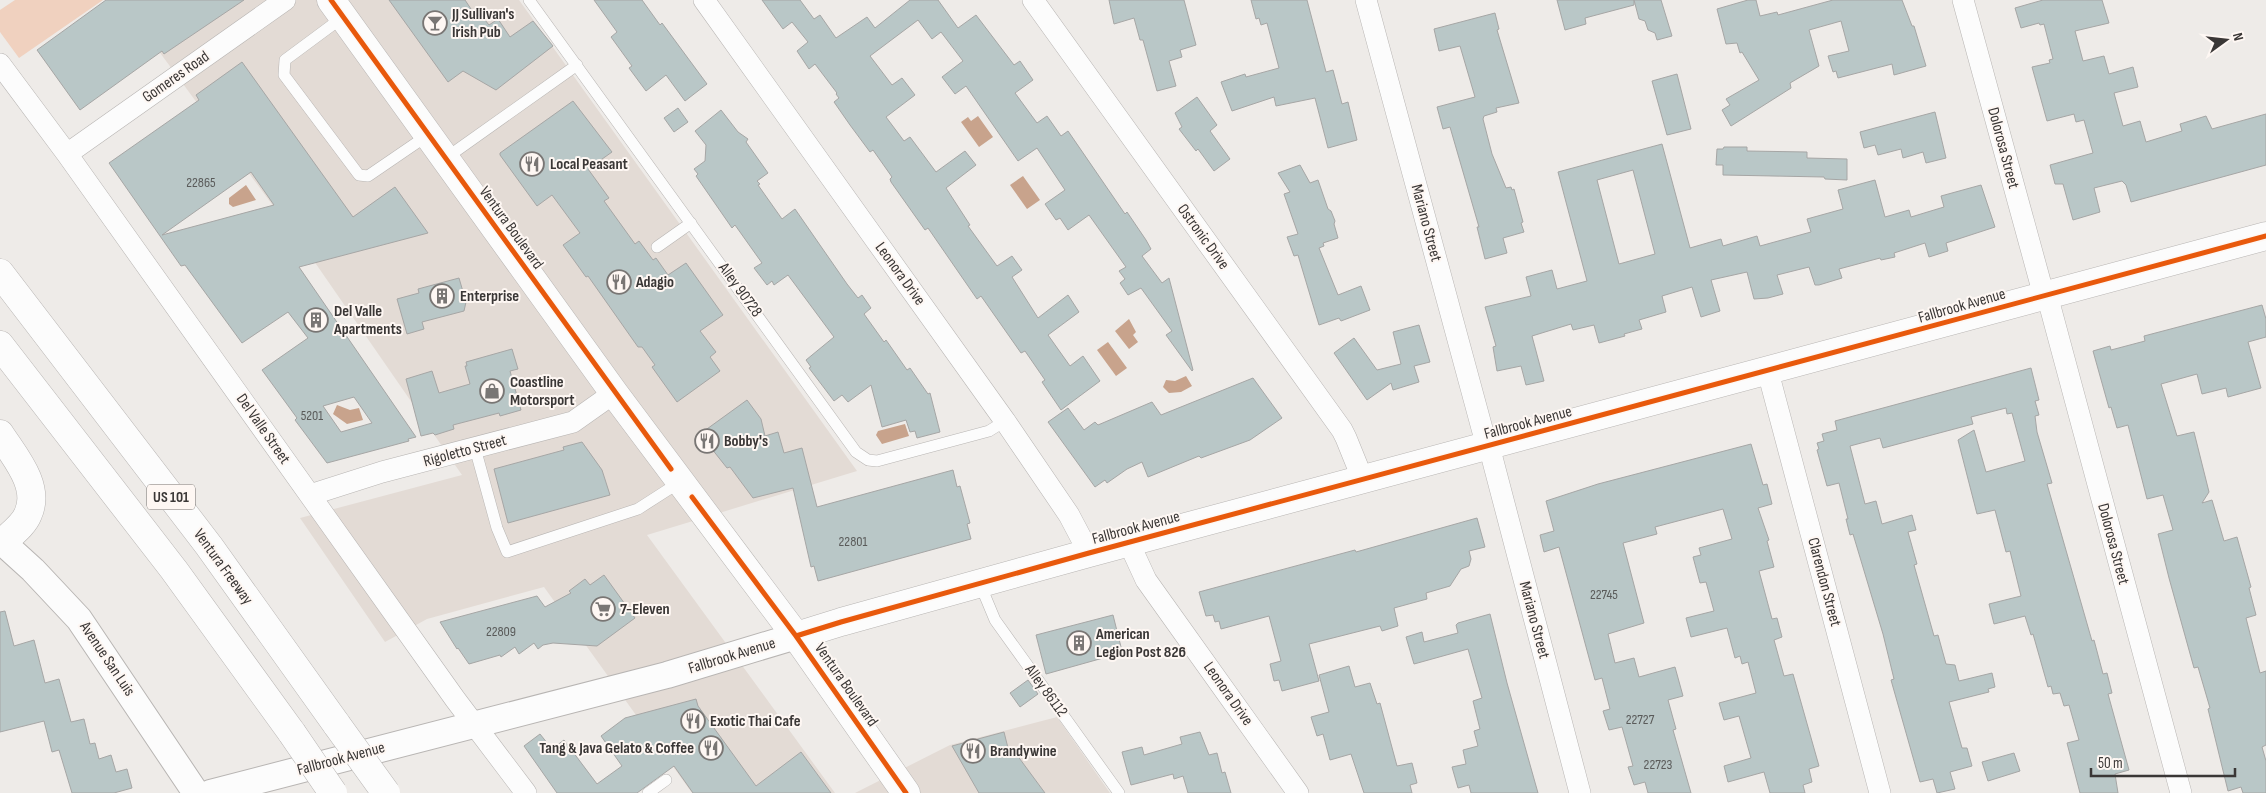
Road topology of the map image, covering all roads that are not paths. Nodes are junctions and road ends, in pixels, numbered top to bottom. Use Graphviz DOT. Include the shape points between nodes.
graph roads {
  1 [pos="285,0"];
  2 [pos="529,0"];
  3 [pos="704,0"];
  4 [pos="1033,0"];
  5 [pos="1366,0"];
  6 [pos="1963,0"];
  7 [pos="337,9"];
  8 [pos="0,64"];
  9 [pos="577,65"];
  10 [pos="428,134"];
  11 [pos="67,154"];
  12 [pos="446,158"];
  13 [pos="692,223"];
  14 [pos="2266,236"];
  15 [pos="657,247"];
  16 [pos="0,273"];
  17 [pos="2046,296"];
  18 [pos="0,345"];
  19 [pos="1768,372"];
  20 [pos="614,393"];
  21 [pos="1005,421"];
  22 [pos="0,434"];
  23 [pos="1488,446"];
  24 [pos="475,448"];
  25 [pos="1363,480"];
  26 [pos="680,482"];
  27 [pos="310,495"];
  28 [pos="1,543"];
  29 [pos="1129,543"];
  30 [pos="1089,554"];
  31 [pos="980,584"];
  32 [pos="796,636"];
  33 [pos="476,724"];
  34 [pos="666,780"];
  35 [pos="196,793"];
  36 [pos="210,793"];
  37 [pos="333,793"];
  38 [pos="386,793"];
  39 [pos="526,793"];
  40 [pos="648,793"];
  41 [pos="906,793"];
  42 [pos="1120,793"];
  43 [pos="1298,793"];
  44 [pos="1580,793"];
  45 [pos="1880,793"];
  46 [pos="2181,793"];
  1 -- 11 [label="street, Gomeres Road"];
  2 -- 9 [label="lane, Alley 90728"];
  3 -- 21 [label="street, Leonora Drive"];
  4 -- 25 [label="street, Ostronic Drive" via="1342,430"];
  5 -- 23 [label="street, Mariano Street"];
  6 -- 17 [label="street, Dolorosa Street"];
  7 -- 10 [label="main road, Ventura Boulevard"];
  7 -- 10 [label="lane" via="285,60 284,75 359,175 368,176"];
  8 -- 11 [label="street, Del Valle Street"];
  9 -- 12 [label="lane"];
  9 -- 13 [label="lane, Alley 90728"];
  10 -- 12 [label="main road, Ventura Boulevard"];
  11 -- 27 [label="street, Del Valle Street"];
  12 -- 20 [label="main road, Ventura Boulevard"];
  13 -- 15 [label="lane"];
  13 -- 21 [label="lane, Alley 90728" via="856,452 868,460 878,461 980,434"];
  14 -- 17 [label="main road, Fallbrook Avenue"];
  16 -- 38 [label="main road, Ventura Freeway / US 101, bridge" via="203,538"];
  17 -- 19 [label="main road, Fallbrook Avenue"];
  17 -- 46 [label="street, Dolorosa Street"];
  18 -- 37 [label="main road, US 101, bridge" via="174,570"];
  19 -- 23 [label="main road, Fallbrook Avenue"];
  19 -- 45 [label="street, Clarendon Street"];
  20 -- 24 [label="street, Rigoletto Street" via="573,422"];
  20 -- 26 [label="main road, Ventura Boulevard"];
  21 -- 30 [label="street, Leonora Drive" via="1069,516"];
  22 -- 28 [label="main road" via="26,477 32,496 28,515"];
  23 -- 25 [label="main road, Fallbrook Avenue"];
  23 -- 44 [label="street, Mariano Street"];
  24 -- 26 [label="lane" via="497,528 508,552 638,509"];
  24 -- 27 [label="street, Rigoletto Street"];
  25 -- 29 [label="main road, Fallbrook Avenue"];
  26 -- 32 [label="main road, Ventura Boulevard"];
  27 -- 33 [label="street, Del Valle Street"];
  28 -- 35 [label="street, Avenue San Luis" via="33,570 79,618"];
  29 -- 30 [label="main road, Fallbrook Avenue"];
  29 -- 43 [label="street, Leonora Drive" via="1146,580"];
  30 -- 31 [label="main road, Fallbrook Avenue"];
  31 -- 32 [label="main road, Fallbrook Avenue"];
  31 -- 42 [label="lane, Alley 86112" via="996,620"];
  32 -- 33 [label="street, Fallbrook Avenue" via="674,673"];
  32 -- 41 [label="main road, Ventura Boulevard"];
  33 -- 36 [label="street, Fallbrook Avenue"];
  33 -- 39 [label="street, Del Valle Street"];
  34 -- 40 [label="lane"];
}
